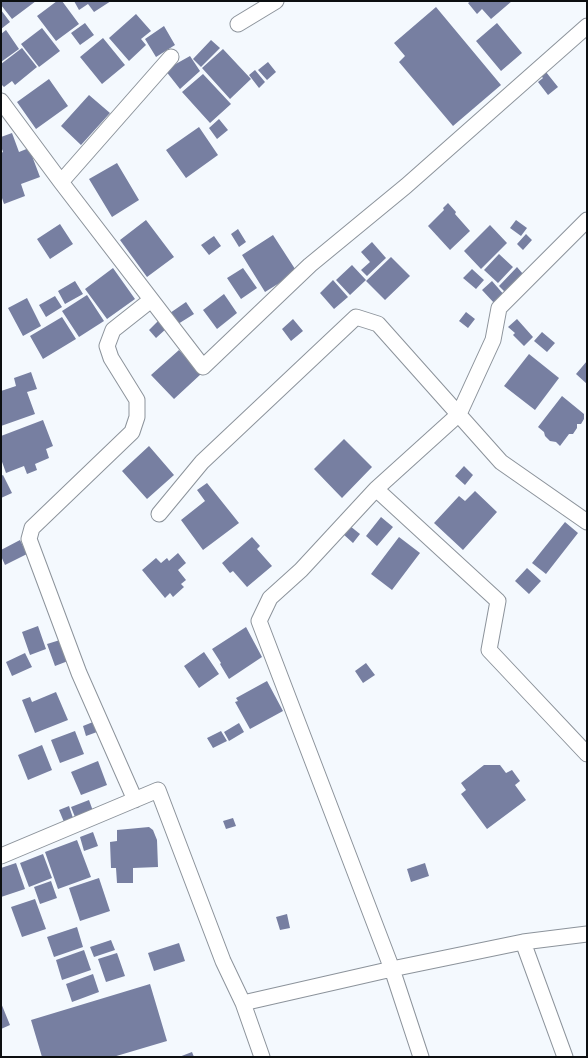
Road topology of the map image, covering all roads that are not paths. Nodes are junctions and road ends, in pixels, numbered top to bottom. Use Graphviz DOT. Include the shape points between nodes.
graph roads {
  1 [pos="276,1"];
  2 [pos="238,24"];
  3 [pos="587,26"];
  4 [pos="170,57"];
  5 [pos="1,101"];
  6 [pos="61,182"];
  7 [pos="587,220"];
  8 [pos="152,300"];
  9 [pos="459,414"];
  10 [pos="376,489"];
  11 [pos="159,514"];
  12 [pos="587,522"];
  13 [pos="587,754"];
  14 [pos="135,800"];
  15 [pos="1,856"];
  16 [pos="587,924"];
  17 [pos="587,934"];
  18 [pos="567,936"];
  19 [pos="522,942"];
  20 [pos="392,969"];
  21 [pos="243,1003"];
  22 [pos="262,1057"];
  23 [pos="421,1057"];
  24 [pos="565,1057"];
  1 -- 2 [label="street"];
  3 -- 8 [label="street" via="406,186 310,265 203,367"];
  4 -- 6 [label="street"];
  5 -- 6 [label="street"];
  6 -- 8 [label="street"];
  7 -- 9 [label="street" via="499,308 493,340"];
  8 -- 14 [label="street" via="113,330 107,346 111,358 137,400 137,418 132,432 32,528 29,539 79,672"];
  9 -- 10 [label="street"];
  9 -- 11 [label="street" via="378,324 356,317 202,462"];
  9 -- 12 [label="street" via="501,462"];
  10 -- 13 [label="street" via="498,601 489,650"];
  10 -- 20 [label="street" via="301,570 270,598 259,621"];
  14 -- 15 [label="street"];
  14 -- 21 [label="street" via="158,790 223,961"];
  16 -- 18 [label="street"];
  17 -- 18 [label="street"];
  18 -- 19 [label="street"];
  19 -- 20 [label="street"];
  19 -- 24 [label="street"];
  20 -- 21 [label="street"];
  20 -- 23 [label="street"];
  21 -- 22 [label="street"];
}
